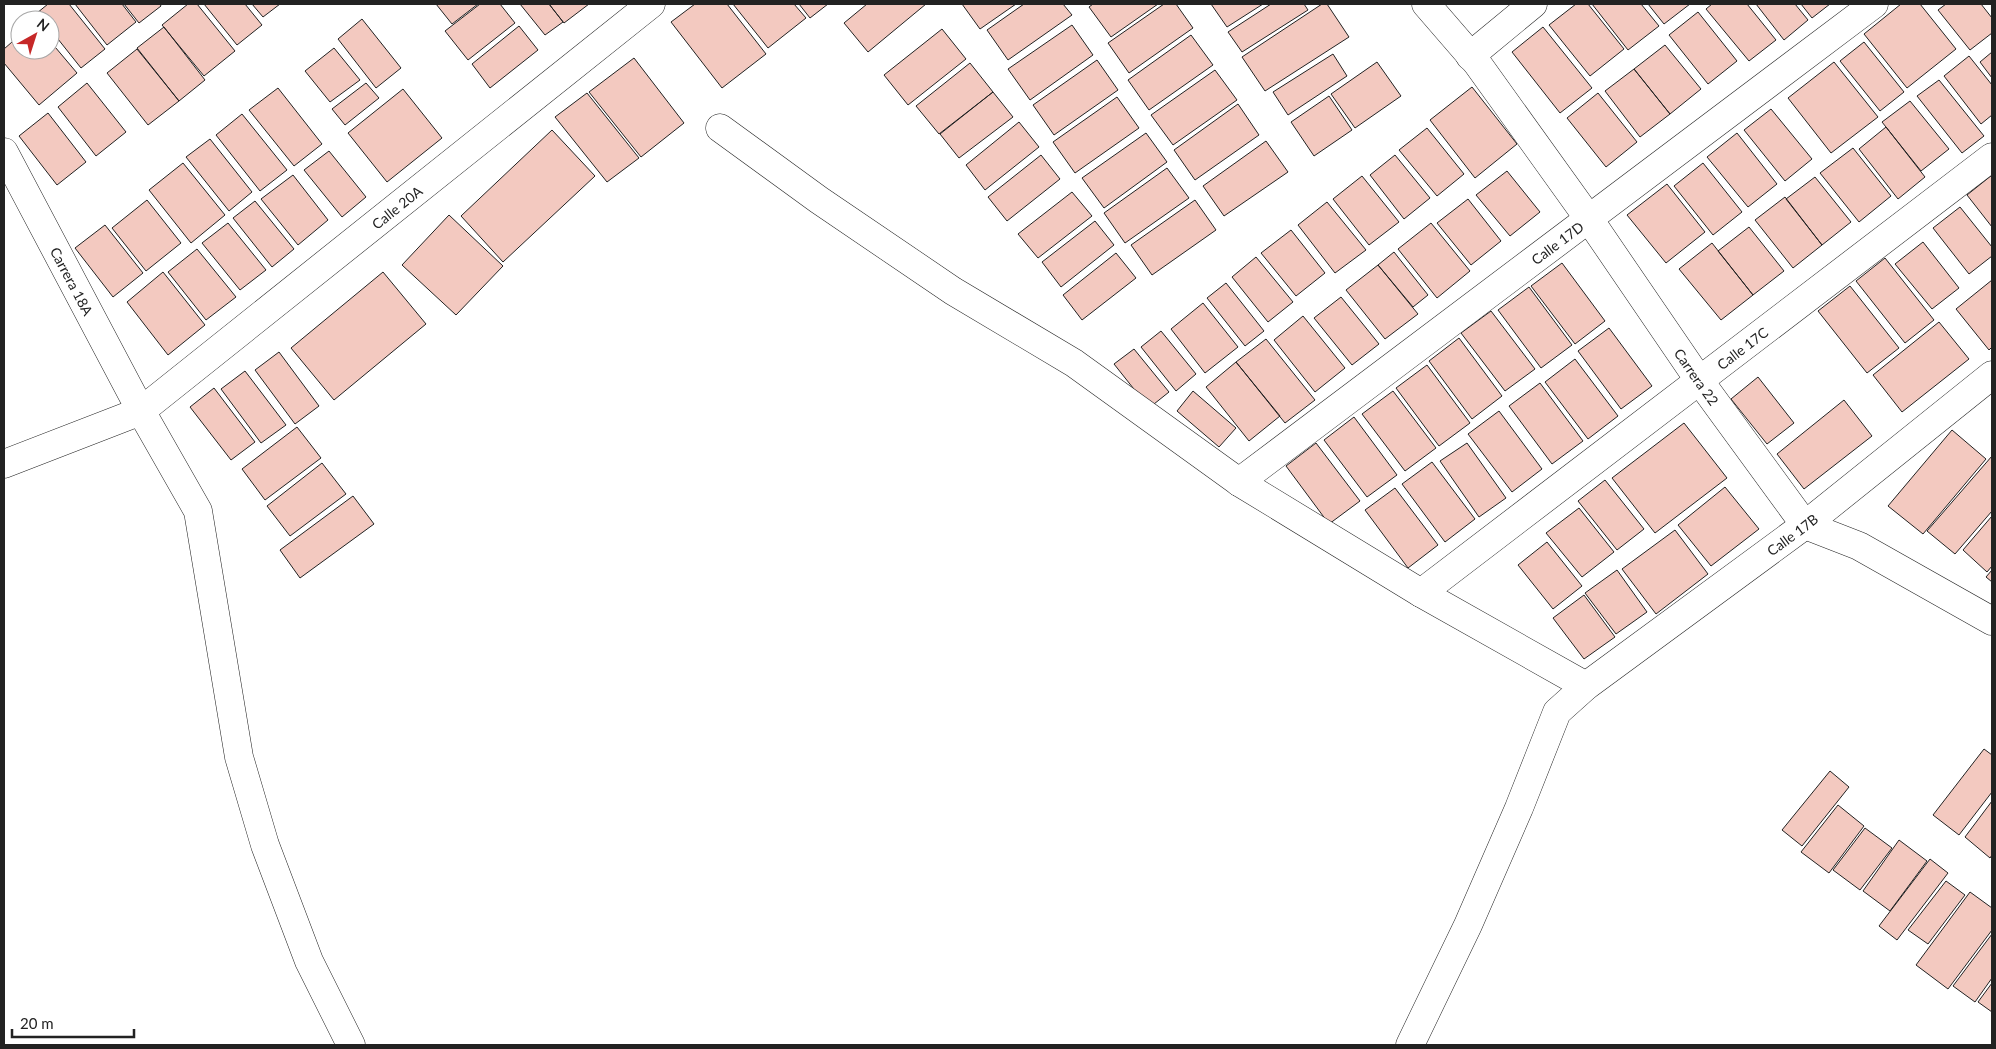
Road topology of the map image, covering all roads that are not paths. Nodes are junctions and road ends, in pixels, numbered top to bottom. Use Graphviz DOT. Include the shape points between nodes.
graph roads {
  1 [pos="651,4"];
  2 [pos="1426,4"];
  3 [pos="1533,4"];
  4 [pos="1874,4"];
  5 [pos="1470,56"];
  6 [pos="720,128"];
  7 [pos="4,152"];
  8 [pos="1992,157"];
  9 [pos="1589,219"];
  10 [pos="1992,375"];
  11 [pos="1699,380"];
  12 [pos="141,411"];
  13 [pos="4,464"];
  14 [pos="1239,482"];
  15 [pos="1805,525"];
  16 [pos="1421,594"];
  17 [pos="1992,621"];
  18 [pos="1586,686"];
  19 [pos="351,1045"];
  20 [pos="1410,1045"];
  1 -- 12 [label="street, Calle 20A"];
  2 -- 5 [label="street, Carrera 22"];
  3 -- 5 [label="street"];
  4 -- 9 [label="street, Calle 17D"];
  5 -- 9 [label="street, Carrera 22"];
  6 -- 14 [label="street" via="952,291 1074,363"];
  7 -- 12 [label="street, Carrera 18A"];
  8 -- 11 [label="street, Calle 17C"];
  9 -- 11 [label="street, Carrera 22"];
  9 -- 14 [label="street, Calle 17D"];
  10 -- 15 [label="street, Calle 17B"];
  11 -- 15 [label="street, Carrera 22"];
  11 -- 16 [label="street, Calle 17C"];
  12 -- 13 [label="street, Calle 20A"];
  12 -- 19 [label="street, Carrera 18A" via="198,511 239,757 265,845 309,962"];
  14 -- 16 [label="street"];
  15 -- 17 [label="street" via="1859,546"];
  15 -- 18 [label="street, Calle 17B"];
  16 -- 18 [label="street"];
  18 -- 20 [label="street, Calle 17B" via="1557,712 1468,925"];
}
